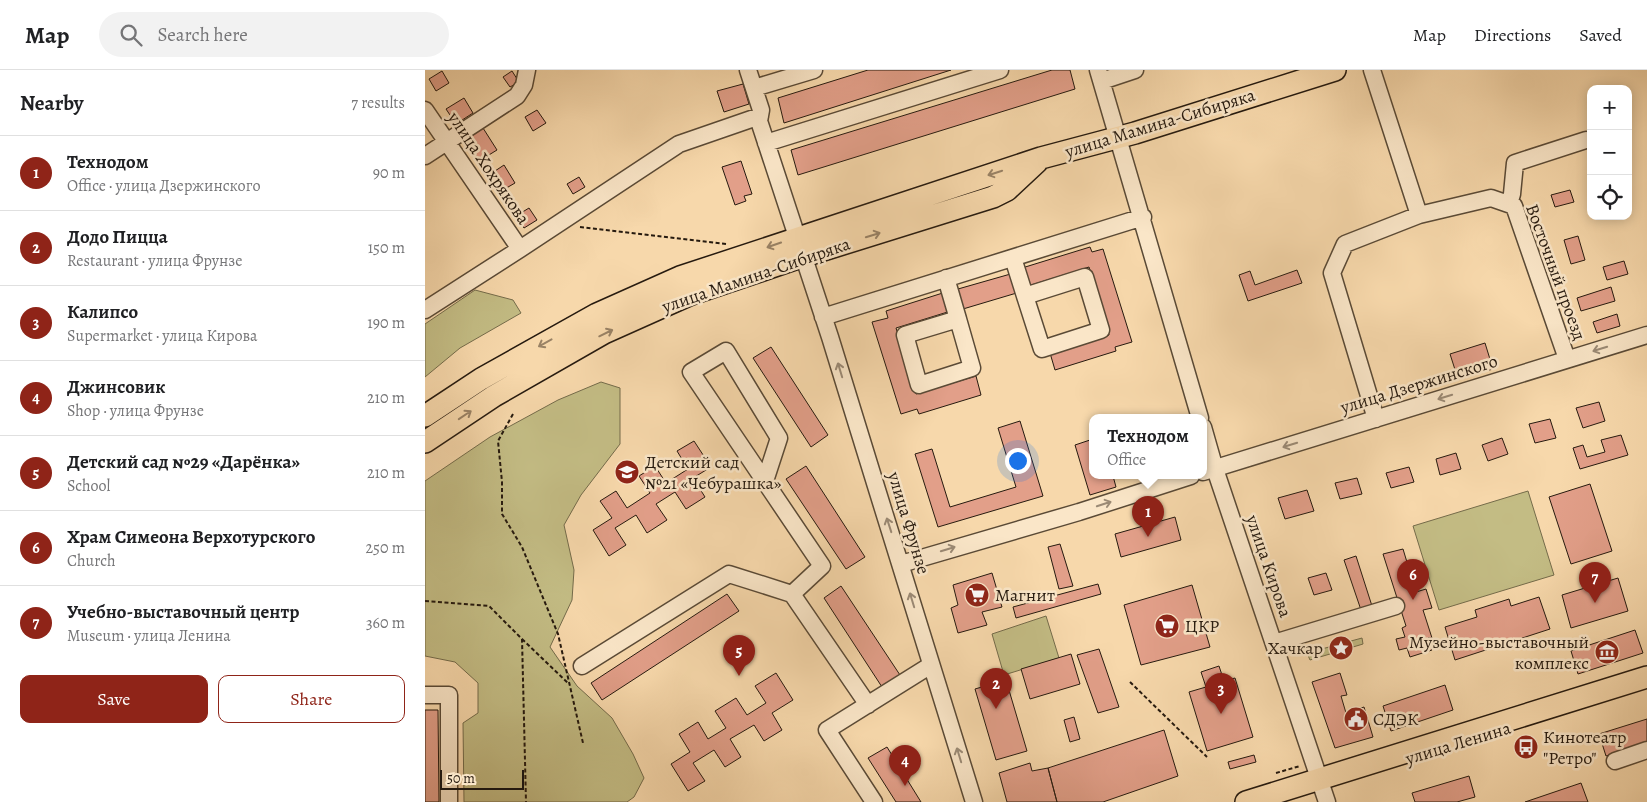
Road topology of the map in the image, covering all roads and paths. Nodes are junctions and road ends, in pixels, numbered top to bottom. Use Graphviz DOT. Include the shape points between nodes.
graph roads {
  1 [pos="527,70"];
  2 [pos="748,70"];
  3 [pos="814,70"];
  4 [pos="1000,70"];
  5 [pos="1135,70"];
  6 [pos="1335,70"];
  7 [pos="1372,70"];
  8 [pos="1100,76"];
  9 [pos="754,88"];
  10 [pos="425,110"];
  11 [pos="760,116"];
  12 [pos="1119,136"];
  13 [pos="1586,140"];
  14 [pos="447,143"];
  15 [pos="766,143"];
  16 [pos="425,156"];
  17 [pos="1509,204"];
  18 [pos="1419,216"];
  19 [pos="1143,217"];
  20 [pos="557,224"];
  21 [pos="729,244"];
  22 [pos="801,247"];
  23 [pos="520,249"];
  24 [pos="1013,258"];
  25 [pos="946,278"];
  26 [pos="1025,296"];
  27 [pos="425,310"];
  28 [pos="823,316"];
  29 [pos="958,319"];
  30 [pos="1647,334"];
  31 [pos="1567,360"];
  32 [pos="513,414"];
  33 [pos="1199,414"];
  34 [pos="425,416"];
  35 [pos="1376,419"];
  36 [pos="425,442"];
  37 [pos="1207,456"];
  38 [pos="1209,470"];
  39 [pos="1182,479"];
  40 [pos="765,481"];
  41 [pos="901,564"];
  42 [pos="792,594"];
  43 [pos="425,601"];
  44 [pos="1396,606"];
  45 [pos="522,639"];
  46 [pos="1274,643"];
  47 [pos="931,665"];
  48 [pos="582,666"];
  49 [pos="1647,677"];
  50 [pos="1130,682"];
  51 [pos="569,684"];
  52 [pos="1647,684"];
  53 [pos="425,695"];
  54 [pos="867,705"];
  55 [pos="583,743"];
  56 [pos="1647,750"];
  57 [pos="1207,757"];
  58 [pos="1615,761"];
  59 [pos="1323,789"];
  60 [pos="449,802"];
  61 [pos="526,802"];
  62 [pos="874,802"];
  63 [pos="974,802"];
  64 [pos="1246,802"];
  65 [pos="1270,802"];
  1 -- 14 [label="street" via="524,85 517,96"];
  2 -- 9 [label="street, улица Фрунзе"];
  3 -- 9 [label="street"];
  4 -- 15 [label="street"];
  5 -- 8 [label="street"];
  6 -- 12 [label="main road, улица Мамина-Сибиряка"];
  7 -- 18 [label="street"];
  8 -- 12 [label="street"];
  9 -- 11 [label="street, улица Фрунзе"];
  10 -- 14 [label="street, улица Хохрякова"];
  11 -- 15 [label="street, улица Фрунзе"];
  11 -- 20 [label="street" via="679,144"];
  12 -- 19 [label="street"];
  12 -- 22 [label="main road, улица Мамина-Сибиряка" via="1041,158"];
  13 -- 17 [label="street" via="1515,163 1513,194"];
  14 -- 16 [label="street"];
  14 -- 23 [label="street, улица Хохрякова"];
  15 -- 22 [label="street, улица Фрунзе"];
  17 -- 18 [label="street, Восточный проезд" via="1491,198"];
  17 -- 31 [label="street, Восточный проезд" via="1514,206"];
  18 -- 35 [label="street, Восточный проезд" via="1345,244 1332,273"];
  19 -- 24 [label="street"];
  19 -- 33 [label="street"];
  20 -- 21 [label="path"];
  20 -- 23 [label="street"];
  22 -- 28 [label="street, улица Фрунзе"];
  22 -- 34 [label="main road, улица Мамина-Сибиряка, one-way" via="680,277 597,314 481,379"];
  36 -- 22 [label="main road, улица Мамина-Сибиряка, one-way" via="494,396 604,334"];
  23 -- 27 [label="street"];
  24 -- 25 [label="street"];
  24 -- 26 [label="street"];
  25 -- 28 [label="street"];
  25 -- 29 [label="street"];
  26 -- 26 [label="street" via="1085,277 1101,330 1042,349"];
  41 -- 28 [label="street, улица Фрунзе, one-way"];
  29 -- 29 [label="street" via="905,334 919,385 972,368"];
  30 -- 31 [label="street, улица Дзержинского, one-way"];
  31 -- 35 [label="street, улица Дзержинского, one-way"];
  32 -- 51 [label="path" via="498,441 501,514 522,547 558,634"];
  35 -- 38 [label="street, улица Дзержинского, one-way"];
  37 -- 38 [label="street, улица Кирова"];
  38 -- 46 [label="street, улица Кирова"];
  41 -- 39 [label="street, one-way"];
  40 -- 40 [label="street" via="691,372 726,351 779,438"];
  40 -- 42 [label="street" via="822,566"];
  47 -- 41 [label="street, улица Фрунзе, one-way"];
  42 -- 48 [label="street" via="729,574"];
  42 -- 54 [label="street"];
  43 -- 45 [label="path" via="489,606"];
  44 -- 46 [label="street"];
  45 -- 51 [label="path"];
  45 -- 61 [label="path"];
  46 -- 59 [label="street, улица Кирова"];
  47 -- 54 [label="street"];
  63 -- 47 [label="street, улица Фрунзе, one-way"];
  49 -- 59 [label="main road"];
  50 -- 57 [label="path"];
  51 -- 55 [label="path"];
  52 -- 59 [label="main road, улица Ленина"];
  53 -- 60 [label="street" via="449,695"];
  54 -- 62 [label="street" via="827,730"];
  56 -- 58 [label="street"];
  59 -- 64 [label="main road"];
  59 -- 65 [label="main road, улица Ленина"];
}
